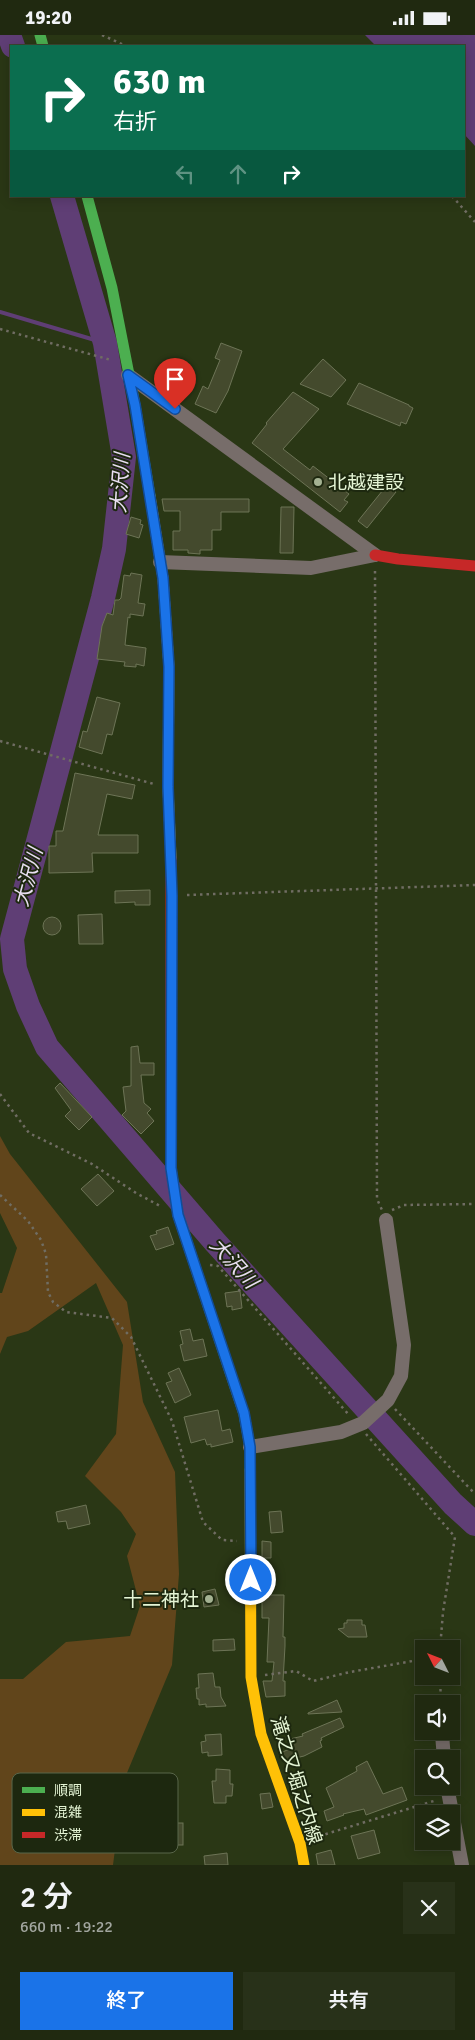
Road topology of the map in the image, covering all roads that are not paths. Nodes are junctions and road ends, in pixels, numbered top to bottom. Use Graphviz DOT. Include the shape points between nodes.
graph roads {
  1 [pos="88,197"];
  2 [pos="128,370"];
  3 [pos="375,555"];
  4 [pos="160,561"];
  5 [pos="475,567"];
  6 [pos="386,1220"];
  7 [pos="250,1447"];
  8 [pos="449,1795"];
  9 [pos="304,1865"];
  10 [pos="462,1865"];
  1 -- 2 [label="main road, 滝之又堀之内線" via="112,288"];
  2 -- 3 [label="street"];
  2 -- 4 [label="main road, 滝之又堀之内線"];
  3 -- 4 [label="street" via="311,568"];
  3 -- 5 [label="main road"];
  4 -- 7 [label="main road, 滝之又堀之内線" via="169,667 171,1168 178,1215 244,1413"];
  6 -- 7 [label="street" via="404,1345 401,1376 387,1401 363,1423 341,1432"];
  7 -- 9 [label="main road, 滝之又堀之内線" via="251,1677 261,1734 300,1843"];
  8 -- 10 [label="street"];
}
